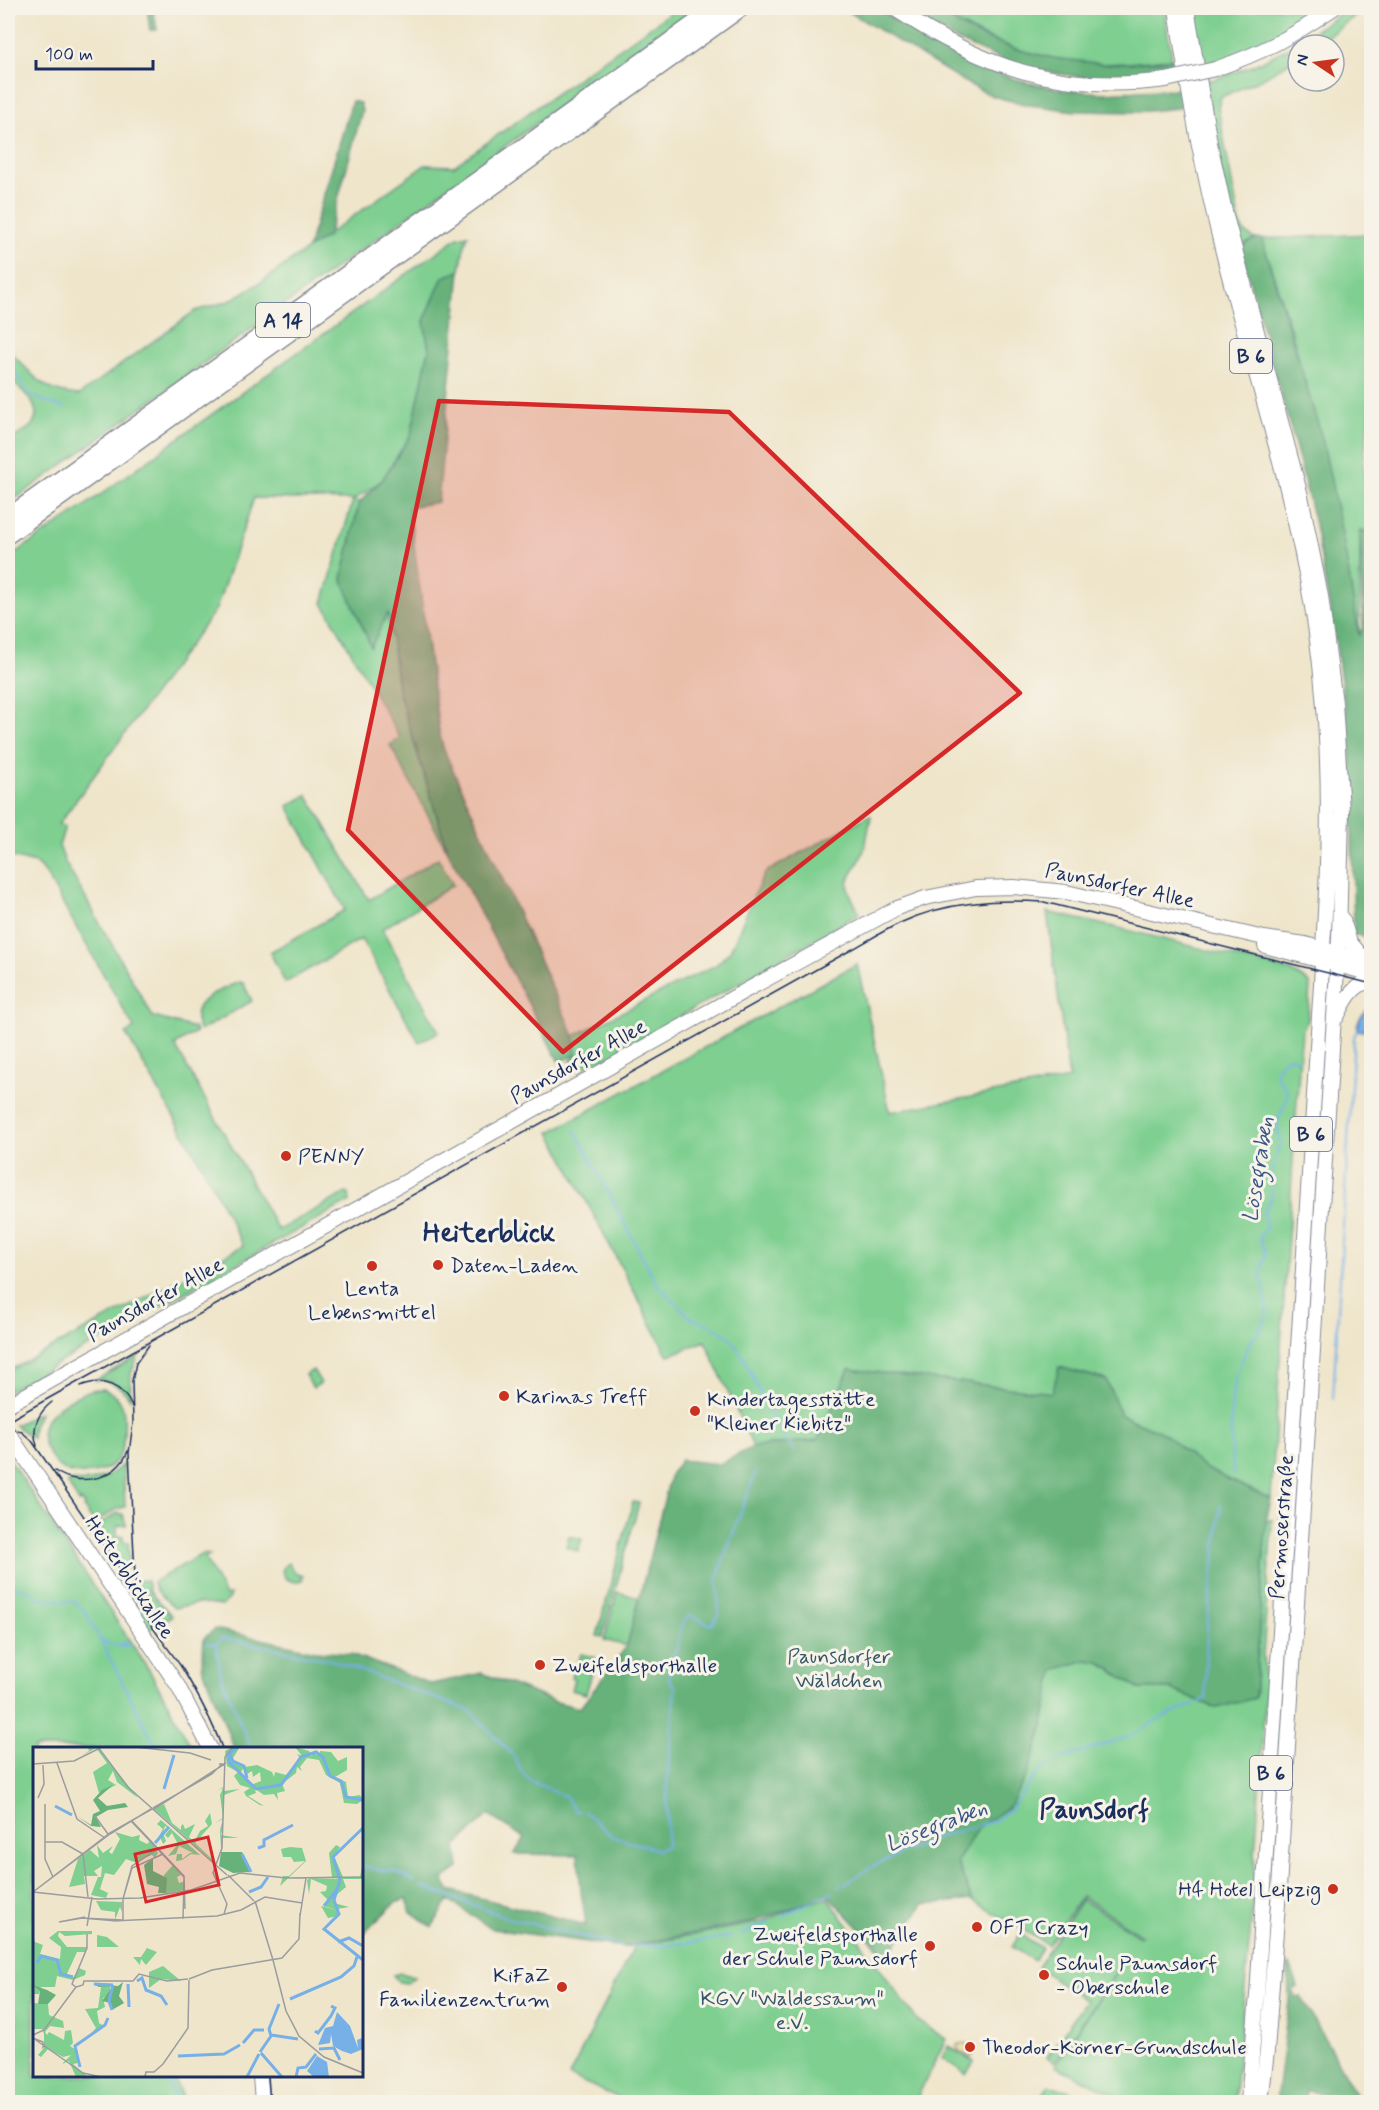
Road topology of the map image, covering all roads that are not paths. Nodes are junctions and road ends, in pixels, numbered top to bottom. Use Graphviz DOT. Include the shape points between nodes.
graph roads {
  1 [pos="716,8"];
  2 [pos="741,8"];
  3 [pos="893,8"];
  4 [pos="1176,8"];
  5 [pos="1187,8"];
  6 [pos="1334,8"];
  7 [pos="8,517"];
  8 [pos="8,536"];
  9 [pos="1341,916"];
  10 [pos="1323,955"];
  11 [pos="1338,960"];
  12 [pos="1370,966"];
  13 [pos="1371,980"];
  14 [pos="1333,1024"];
  15 [pos="8,1405"];
  16 [pos="8,1432"];
  17 [pos="209,1747"];
  18 [pos="260,2077"];
  19 [pos="262,2103"];
  20 [pos="1248,2103"];
  21 [pos="1262,2103"];
  1 -- 7 [label="highway, A 14"];
  2 -- 8 [label="highway, A 14"];
  3 -- 6 [label="main road, bridge" via="954,45 1013,70 1086,83 1133,84 1215,69 1267,50"];
  4 -- 10 [label="main road, B 6" via="1186,79 1216,221 1290,499 1311,603 1327,744"];
  5 -- 9 [label="main road, B 6" via="1224,205 1301,496 1321,596 1341,784"];
  9 -- 11 [label="main road, B 6"];
  9 -- 12 [label="main road" via="1350,942"];
  10 -- 11 [label="main road, Paunsdorfer Allee"];
  10 -- 15 [label="main road, Paunsdorfer Allee" via="1228,935 1130,906 1040,888 976,888 925,898 897,908 490,1133"];
  10 -- 20 [label="main road, Permoserstraße / B 6"];
  11 -- 12 [label="main road, Paunsdorfer Allee"];
  11 -- 14 [label="main road, Permoserstraße / B 6"];
  13 -- 14 [label="main road" via="1348,994"];
  14 -- 21 [label="main road, Permoserstraße / B 6"];
  16 -- 17 [label="main road, Heiterblickallee" via="178,1686"];
  18 -- 19 [label="main road"];
}
